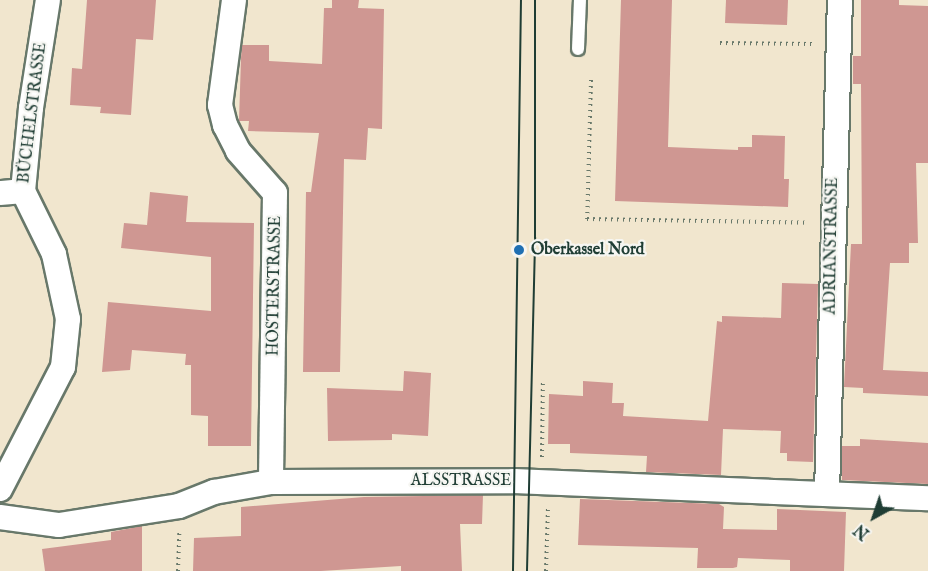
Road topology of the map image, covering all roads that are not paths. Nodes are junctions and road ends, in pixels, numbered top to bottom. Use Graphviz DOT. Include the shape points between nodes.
graph roads {
  1 [pos="48,0"];
  2 [pos="234,0"];
  3 [pos="580,0"];
  4 [pos="840,0"];
  5 [pos="578,49"];
  6 [pos="11,192"];
  7 [pos="271,482"];
  8 [pos="0,489"];
  9 [pos="827,493"];
  10 [pos="928,498"];
  11 [pos="0,517"];
  1 -- 6 [label="street, BÜCHELSTRASSE"];
  2 -- 7 [label="street, HOSTERSTRASSE" via="220,105 238,151 275,193"];
  3 -- 5 [label="lane"];
  4 -- 9 [label="street, ADRIANSTRASSE"];
  6 -- 8 [label="street, BÜCHELSTRASSE" via="54,254 68,319 63,367"];
  7 -- 9 [label="street, ALSSTRASSE" via="545,482"];
  7 -- 11 [label="street, ALSSTRASSE" via="214,492 179,506 59,525"];
  9 -- 10 [label="street, ALSSTRASSE"];
}
